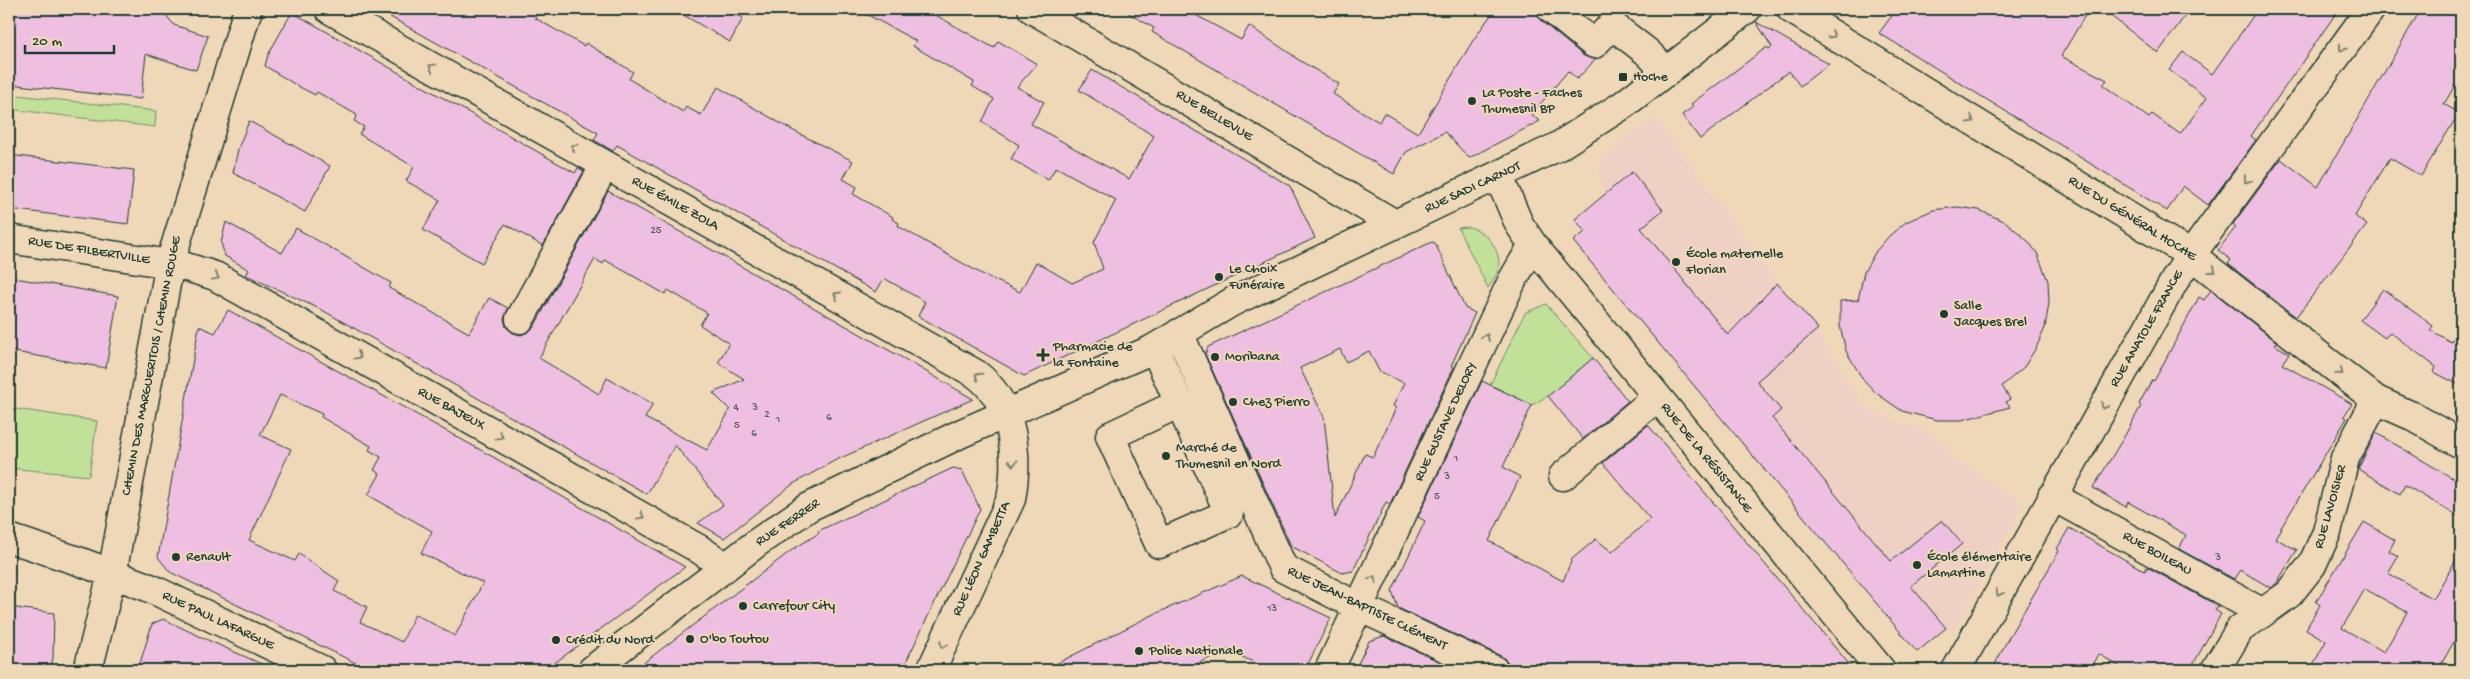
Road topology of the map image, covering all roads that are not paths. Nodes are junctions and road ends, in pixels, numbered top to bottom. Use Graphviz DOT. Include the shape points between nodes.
graph roads {
  1 [pos="248,9"];
  2 [pos="329,9"];
  3 [pos="1032,9"];
  4 [pos="1551,9"];
  5 [pos="1747,9"];
  6 [pos="1791,9"];
  7 [pos="2371,9"];
  8 [pos="1667,72"];
  9 [pos="606,165"];
  10 [pos="1499,177"];
  11 [pos="1395,224"];
  12 [pos="9,239"];
  13 [pos="1533,246"];
  14 [pos="2191,255"];
  15 [pos="170,264"];
  16 [pos="520,319"];
  17 [pos="1180,333"];
  18 [pos="1151,350"];
  19 [pos="1657,397"];
  20 [pos="2376,400"];
  21 [pos="1180,403"];
  22 [pos="1006,415"];
  23 [pos="2461,444"];
  24 [pos="1562,476"];
  25 [pos="2052,496"];
  26 [pos="9,538"];
  27 [pos="726,567"];
  28 [pos="112,574"];
  29 [pos="1359,607"];
  30 [pos="2262,612"];
  31 [pos="88,670"];
  32 [pos="322,670"];
  33 [pos="592,670"];
  34 [pos="931,670"];
  35 [pos="1329,670"];
  36 [pos="1494,670"];
  37 [pos="1880,670"];
  38 [pos="1956,670"];
  39 [pos="2215,670"];
  1 -- 15 [label="street, CHEMIN DES MARGUERITOIS / CHEMIN ROUGE"];
  9 -- 2 [label="street, RUE ÉMILE ZOLA, one-way"];
  3 -- 11 [label="street, RUE BELLEVUE"];
  4 -- 8 [label="street" via="1594,44 1612,25"];
  5 -- 8 [label="street, RUE SADI CARNOT"];
  6 -- 14 [label="street, RUE DU GÉNÉRAL HOCHE, one-way"];
  7 -- 14 [label="street, RUE ANATOLE FRANCE, one-way"];
  8 -- 10 [label="street, RUE SADI CARNOT" via="1576,136"];
  9 -- 16 [label="street"];
  22 -- 9 [label="street, RUE ÉMILE ZOLA, one-way" via="994,390 976,374"];
  10 -- 11 [label="street, RUE SADI CARNOT"];
  10 -- 13 [label="street" via="1519,224"];
  11 -- 17 [label="street, RUE SADI CARNOT" via="1232,302"];
  12 -- 15 [label="street, RUE DE FILBERTVILLE"];
  13 -- 19 [label="street, RUE DE LA RÉSISTANCE"];
  29 -- 13 [label="street, RUE GUSTAVE DELORY, one-way" via="1512,281"];
  14 -- 20 [label="street, RUE DU GÉNÉRAL HOCHE, one-way"];
  14 -- 25 [label="street, RUE ANATOLE FRANCE, one-way"];
  15 -- 27 [label="street, RUE BAJEUX, one-way" via="215,276 691,544"];
  15 -- 28 [label="street, CHEMIN DES MARGUERITOIS / CHEMIN ROUGE"];
  17 -- 18 [label="street, RUE SADI CARNOT"];
  17 -- 29 [label="street, RUE JEAN-BAPTISTE CLÉMENT" via="1283,568"];
  18 -- 21 [label="street" via="1158,356"];
  18 -- 22 [label="street, RUE FERRER"];
  19 -- 24 [label="street"];
  19 -- 37 [label="street, RUE DE LA RÉSISTANCE"];
  20 -- 23 [label="street, RUE DU GÉNÉRAL HOCHE"];
  20 -- 30 [label="street, RUE LAVOISIER" via="2345,458 2327,532 2312,565 2289,594"];
  21 -- 21 [label="street" via="1229,513 1159,544 1110,436"];
  22 -- 27 [label="street, RUE FERRER" via="809,507"];
  22 -- 34 [label="street, RUE LÉON GAMBETTA, one-way" via="1011,426 1013,451 1011,499"];
  25 -- 30 [label="street, RUE BOILEAU"];
  25 -- 38 [label="street, RUE ANATOLE FRANCE, one-way"];
  26 -- 28 [label="street, RUE PAUL LAFARGUE"];
  27 -- 33 [label="street, RUE FERRER"];
  28 -- 31 [label="street, CHEMIN DES MARGUERITOIS / CHEMIN ROUGE"];
  28 -- 32 [label="street, RUE PAUL LAFARGUE" via="150,588"];
  29 -- 35 [label="street, RUE GUSTAVE DELORY"];
  29 -- 36 [label="street, RUE JEAN-BAPTISTE CLÉMENT"];
  30 -- 39 [label="street, RUE LAVOISIER" via="2240,629"];
}
